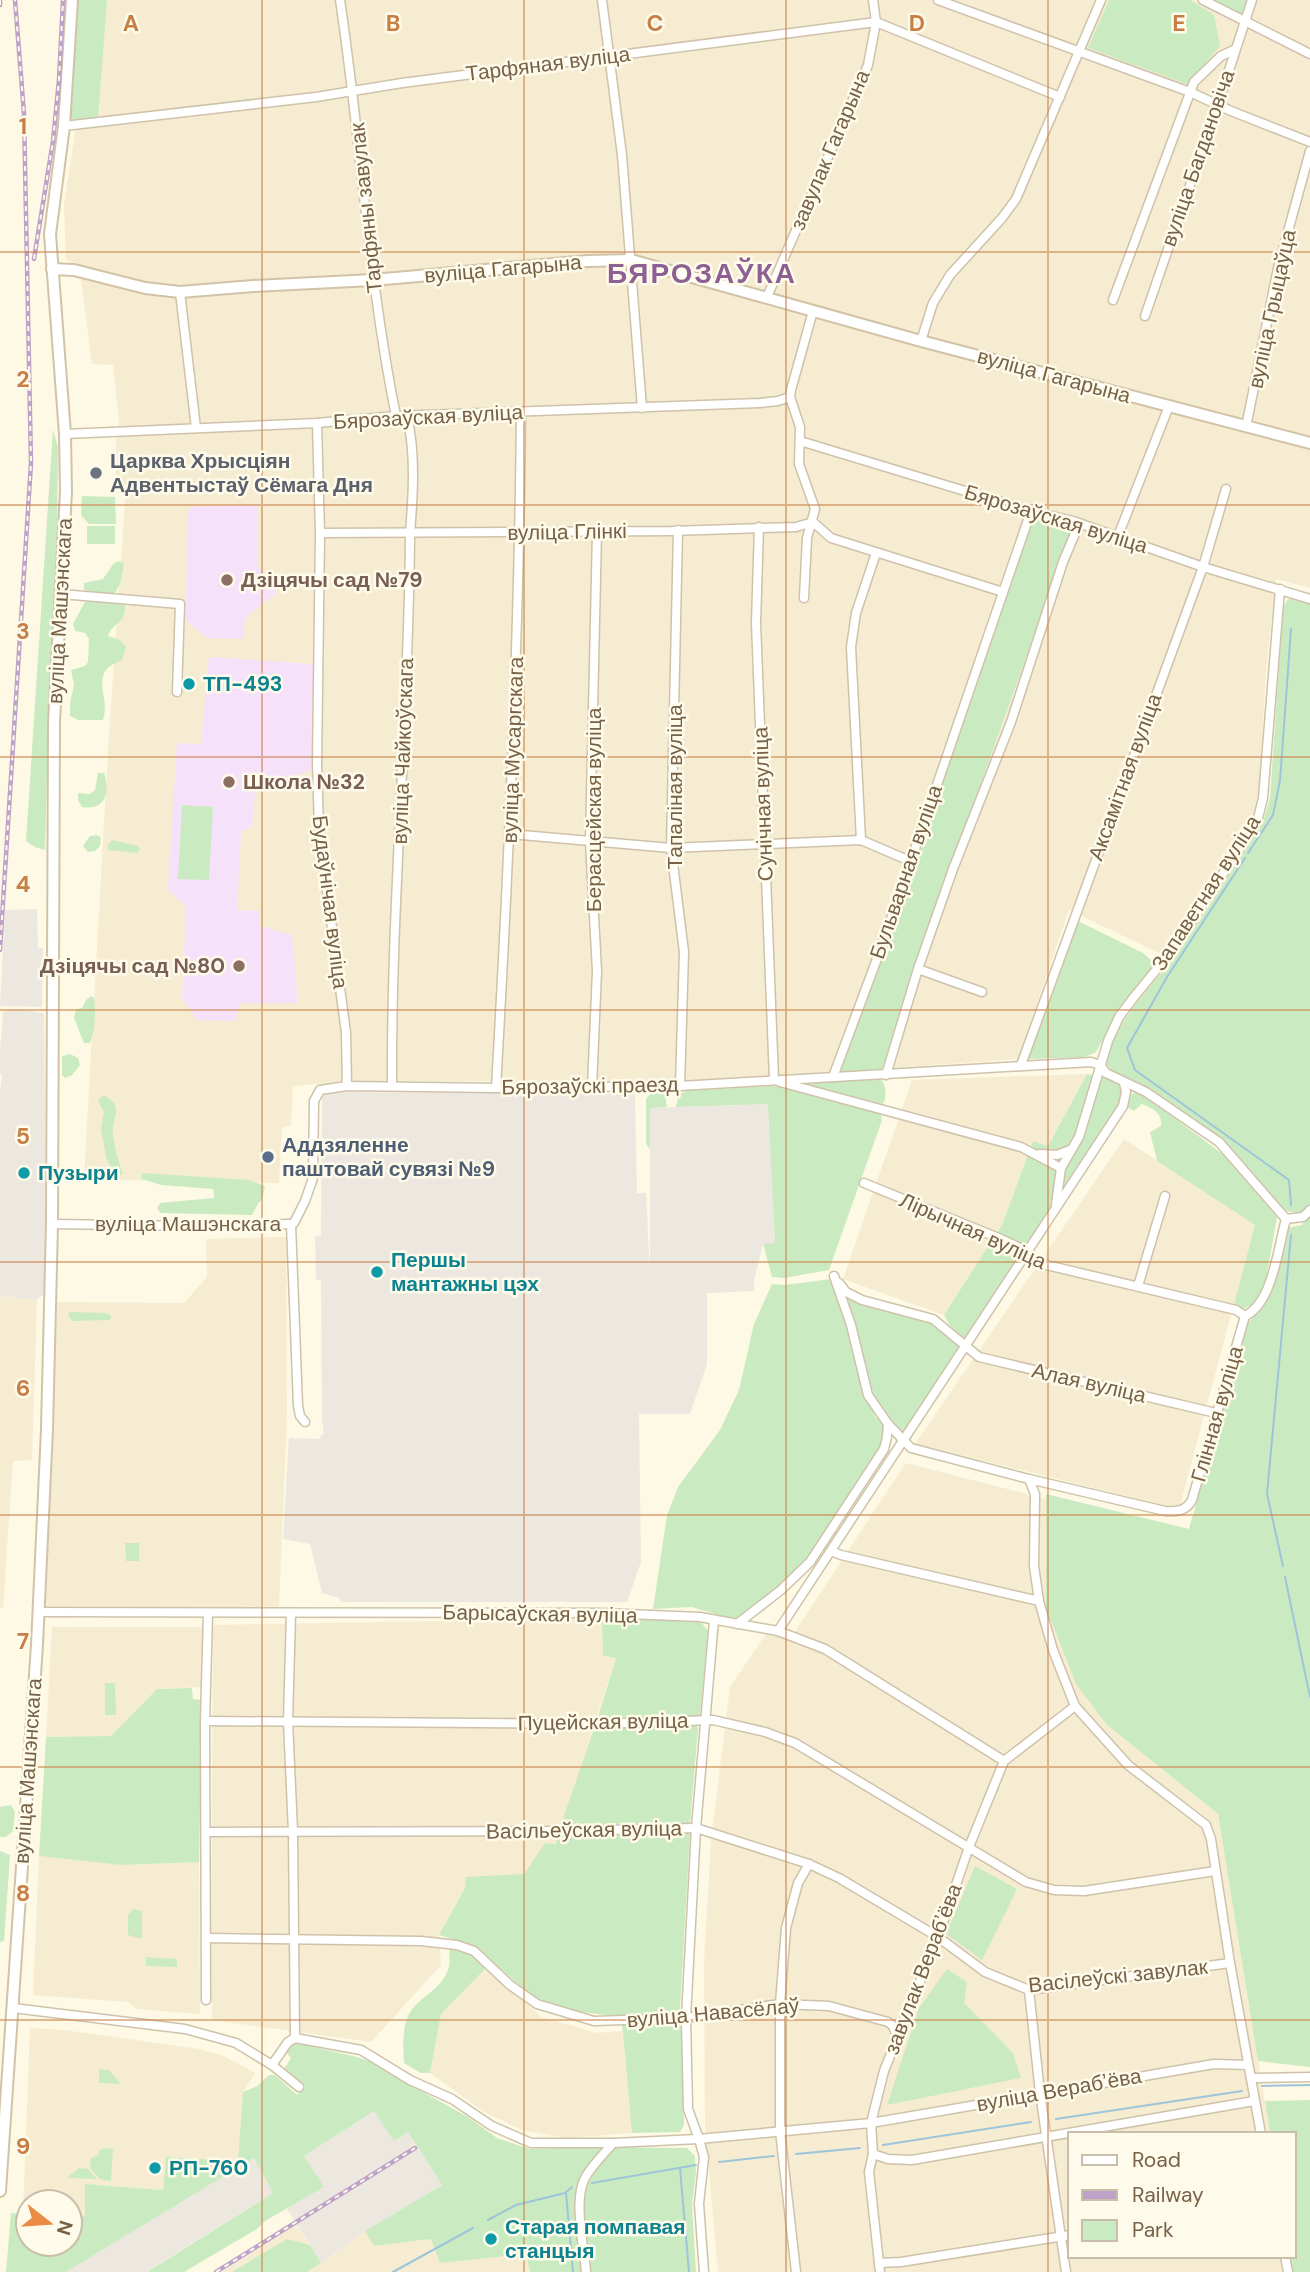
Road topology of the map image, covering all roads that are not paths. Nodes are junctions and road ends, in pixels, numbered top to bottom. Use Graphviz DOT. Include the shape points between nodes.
graph roads {
  1 [pos="72,0"];
  2 [pos="340,0"];
  3 [pos="602,0"];
  4 [pos="873,0"];
  5 [pos="938,0"];
  6 [pos="1101,0"];
  7 [pos="1203,0"];
  8 [pos="1252,0"];
  9 [pos="876,22"];
  10 [pos="1244,22"];
  11 [pos="1234,50"];
  12 [pos="1079,52"];
  13 [pos="1310,54"];
  14 [pos="610,56"];
  15 [pos="353,91"];
  16 [pos="1190,92"];
  17 [pos="1060,97"];
  18 [pos="1218,104"];
  19 [pos="64,126"];
  20 [pos="1310,142"];
  21 [pos="1310,151"];
  22 [pos="631,260"];
  23 [pos="52,269"];
  24 [pos="373,280"];
  25 [pos="180,292"];
  26 [pos="767,297"];
  27 [pos="1112,300"];
  28 [pos="813,311"];
  29 [pos="1145,316"];
  30 [pos="921,341"];
  31 [pos="790,397"];
  32 [pos="1169,406"];
  33 [pos="642,408"];
  34 [pos="522,412"];
  35 [pos="396,416"];
  36 [pos="407,416"];
  37 [pos="317,423"];
  38 [pos="1246,427"];
  39 [pos="196,428"];
  40 [pos="65,434"];
  41 [pos="800,441"];
  42 [pos="1310,443"];
  43 [pos="1226,489"];
  44 [pos="1031,511"];
  45 [pos="813,522"];
  46 [pos="1079,524"];
  47 [pos="758,527"];
  48 [pos="678,530"];
  49 [pos="597,531"];
  50 [pos="320,533"];
  51 [pos="520,533"];
  52 [pos="410,534"];
  53 [pos="1118,536"];
  54 [pos="876,553"];
  55 [pos="1203,567"];
  56 [pos="1280,589"];
  57 [pos="1003,592"];
  58 [pos="61,594"];
  59 [pos="804,598"];
  60 [pos="1310,600"];
  61 [pos="177,692"];
  62 [pos="510,834"];
  63 [pos="861,840"];
  64 [pos="590,842"];
  65 [pos="764,845"];
  66 [pos="671,848"];
  67 [pos="910,861"];
  68 [pos="918,969"];
  69 [pos="982,992"];
  70 [pos="1021,1065"];
  71 [pos="1100,1065"];
  72 [pos="886,1075"];
  73 [pos="833,1077"];
  74 [pos="774,1080"];
  75 [pos="1124,1083"];
  76 [pos="347,1086"];
  77 [pos="392,1086"];
  78 [pos="680,1086"];
  79 [pos="592,1087"];
  80 [pos="496,1088"];
  81 [pos="1070,1150"];
  82 [pos="1037,1154"];
  83 [pos="1061,1168"];
  84 [pos="864,1183"];
  85 [pos="1165,1196"];
  86 [pos="1056,1206"];
  87 [pos="1310,1210"];
  88 [pos="1286,1219"];
  89 [pos="52,1224"];
  90 [pos="291,1224"];
  91 [pos="1026,1253"];
  92 [pos="1138,1286"];
  93 [pos="1245,1316"];
  94 [pos="965,1346"];
  95 [pos="1216,1413"];
  96 [pos="305,1422"];
  97 [pos="887,1424"];
  98 [pos="902,1440"];
  99 [pos="1029,1479"];
  100 [pos="1048,1483"];
  101 [pos="1035,1494"];
  102 [pos="831,1551"];
  103 [pos="1039,1601"];
  104 [pos="39,1612"];
  105 [pos="291,1613"];
  106 [pos="208,1614"];
  107 [pos="714,1620"];
  108 [pos="737,1624"];
  109 [pos="778,1631"];
  110 [pos="1075,1706"];
  111 [pos="705,1720"];
  112 [pos="205,1721"];
  113 [pos="288,1721"];
  114 [pos="1004,1761"];
  115 [pos="696,1828"];
  116 [pos="206,1832"];
  117 [pos="293,1832"];
  118 [pos="969,1847"];
  119 [pos="809,1864"];
  120 [pos="1215,1871"];
  121 [pos="937,1937"];
  122 [pos="207,1938"];
  123 [pos="294,1938"];
  124 [pos="1230,1963"];
  125 [pos="1028,1990"];
  126 [pos="206,2000"];
  127 [pos="780,2004"];
  128 [pos="13,2008"];
  129 [pos="686,2018"];
  130 [pos="897,2036"];
  131 [pos="295,2038"];
  132 [pos="1248,2064"];
  133 [pos="272,2065"];
  134 [pos="1310,2077"];
  135 [pos="1251,2078"];
  136 [pos="299,2087"];
  137 [pos="1040,2093"];
  138 [pos="1254,2101"];
  139 [pos="871,2123"];
  140 [pos="780,2132"];
  141 [pos="1076,2132"];
  142 [pos="1261,2132"];
  143 [pos="1068,2133"];
  144 [pos="1047,2137"];
  145 [pos="699,2138"];
  146 [pos="613,2143"];
  147 [pos="873,2154"];
  148 [pos="0,2191"];
  149 [pos="1068,2235"];
  150 [pos="1060,2237"];
  151 [pos="880,2267"];
  152 [pos="586,2272"];
  153 [pos="704,2272"];
  154 [pos="796,2272"];
  155 [pos="1066,2272"];
  1 -- 19 [label="main road, вуліца Машэнскага"];
  2 -- 15 [label="street, Тарфяны завулак"];
  3 -- 14 [label="street"];
  4 -- 9 [label="street, завулак Гагарына"];
  5 -- 12 [label="street"];
  6 -- 12 [label="street"];
  7 -- 10 [label="street"];
  8 -- 10 [label="street, вуліца Багдановіча"];
  9 -- 14 [label="street, Тарфяная вуліца"];
  9 -- 17 [label="street, Тарфяная вуліца"];
  9 -- 26 [label="street, завулак Гагарына" via="868,65"];
  10 -- 11 [label="street, вуліца Багдановіча"];
  10 -- 13 [label="street"];
  11 -- 16 [label="street" via="1209,66"];
  11 -- 18 [label="street, вуліца Багдановіча"];
  12 -- 16 [label="street"];
  12 -- 17 [label="street"];
  14 -- 15 [label="street, Тарфяная вуліца"];
  14 -- 22 [label="street"];
  15 -- 19 [label="street, Тарфяная вуліца"];
  15 -- 24 [label="street, Тарфяны завулак"];
  16 -- 18 [label="street"];
  16 -- 27 [label="street"];
  17 -- 30 [label="street" via="1016,199 950,275 933,303"];
  18 -- 20 [label="street"];
  18 -- 29 [label="street, вуліца Багдановіча"];
  19 -- 23 [label="main road, вуліца Машэнскага" via="50,234"];
  21 -- 38 [label="street, вуліца Грыцаўца" via="1278,268"];
  22 -- 24 [label="main road, вуліца Гагарына"];
  22 -- 26 [label="main road, вуліца Гагарына"];
  22 -- 33 [label="street"];
  23 -- 25 [label="main road, вуліца Гагарына"];
  23 -- 40 [label="main road, вуліца Машэнскага"];
  24 -- 25 [label="main road, вуліца Гагарына"];
  24 -- 35 [label="street, Тарфяны завулак"];
  25 -- 39 [label="street"];
  26 -- 28 [label="main road, вуліца Гагарына"];
  28 -- 30 [label="main road, вуліца Гагарына"];
  28 -- 31 [label="street"];
  30 -- 32 [label="main road, вуліца Гагарына"];
  31 -- 33 [label="street, Бярозаўская вуліца"];
  31 -- 41 [label="street"];
  32 -- 38 [label="main road, вуліца Гагарына"];
  32 -- 53 [label="street"];
  33 -- 34 [label="street, Бярозаўская вуліца"];
  34 -- 36 [label="street, Бярозаўская вуліца"];
  34 -- 51 [label="street, вуліца Мусаргскага"];
  35 -- 36 [label="street, Бярозаўская вуліца"];
  35 -- 37 [label="street, Бярозаўская вуліца"];
  36 -- 52 [label="street, вуліца Чайкоўскага" via="412,446"];
  37 -- 39 [label="street, Бярозаўская вуліца"];
  37 -- 50 [label="street, Будаўнічая вуліца"];
  38 -- 42 [label="main road, вуліца Гагарына"];
  39 -- 40 [label="street, Бярозаўская вуліца"];
  40 -- 58 [label="main road, вуліца Машэнскага"];
  41 -- 44 [label="street, Бярозаўская вуліца"];
  41 -- 45 [label="street" via="799,464 815,509"];
  43 -- 55 [label="street, Аксамітная вуліца"];
  44 -- 46 [label="street, Бярозаўская вуліца"];
  44 -- 57 [label="street, Бульварная вуліца"];
  45 -- 47 [label="street, вуліца Глінкі"];
  45 -- 54 [label="street" via="831,538"];
  45 -- 59 [label="street" via="807,538"];
  46 -- 53 [label="street, Бярозаўская вуліца"];
  46 -- 68 [label="street, Бульварная вуліца"];
  47 -- 48 [label="street, вуліца Глінкі"];
  47 -- 65 [label="street, Сунічная вуліца" via="756,622"];
  48 -- 49 [label="street, вуліца Глінкі"];
  48 -- 66 [label="street, Тапаліная вуліца"];
  49 -- 51 [label="street, вуліца Глінкі"];
  49 -- 64 [label="street, Берасцейская вуліца"];
  50 -- 52 [label="street, вуліца Глінкі"];
  50 -- 76 [label="street, Будаўнічая вуліца" via="319,830 346,1033"];
  51 -- 52 [label="street, вуліца Глінкі"];
  51 -- 62 [label="street, вуліца Мусаргскага"];
  52 -- 77 [label="street, вуліца Чайкоўскага"];
  53 -- 55 [label="street, Бярозаўская вуліца"];
  54 -- 57 [label="street"];
  54 -- 63 [label="street" via="856,613 851,647"];
  55 -- 56 [label="street, Бярозаўская вуліца"];
  55 -- 70 [label="street, Аксамітная вуліца"];
  56 -- 60 [label="street, Бярозаўская вуліца"];
  56 -- 71 [label="street, Запаветная вуліца" via="1263,798 1257,822 1174,948 1119,1017"];
  57 -- 67 [label="street, Бульварная вуліца"];
  58 -- 61 [label="street" via="180,604"];
  58 -- 89 [label="main road, вуліца Машэнскага" via="54,722"];
  62 -- 64 [label="street"];
  62 -- 80 [label="street, вуліца Мусаргскага"];
  63 -- 65 [label="street"];
  63 -- 67 [label="street"];
  64 -- 66 [label="street"];
  64 -- 79 [label="street, Берасцейская вуліца" via="597,971"];
  65 -- 66 [label="street"];
  65 -- 74 [label="street, Сунічная вуліца"];
  66 -- 78 [label="street, Тапаліная вуліца" via="684,952"];
  67 -- 73 [label="street, Бульварная вуліца"];
  68 -- 69 [label="street, Бульварная вуліца"];
  68 -- 72 [label="street, Бульварная вуліца"];
  70 -- 71 [label="street"];
  70 -- 72 [label="street"];
  71 -- 75 [label="street"];
  71 -- 81 [label="street, Запаветная вуліца" via="1079,1137"];
  72 -- 73 [label="street"];
  73 -- 74 [label="street, Бярозаўскі праезд"];
  74 -- 78 [label="street, Бярозаўскі праезд"];
  74 -- 82 [label="street"];
  75 -- 86 [label="street" via="1123,1106"];
  75 -- 88 [label="street" via="1146,1092 1219,1142"];
  76 -- 77 [label="street, Бярозаўскі праезд"];
  76 -- 90 [label="street" via="316,1094 313,1178"];
  77 -- 80 [label="street, Бярозаўскі праезд"];
  78 -- 79 [label="street, Бярозаўскі праезд"];
  79 -- 80 [label="street, Бярозаўскі праезд"];
  81 -- 82 [label="street"];
  81 -- 83 [label="street, Запаветная вуліца"];
  82 -- 83 [label="street"];
  83 -- 86 [label="street, Запаветная вуліца"];
  84 -- 91 [label="street, Лірычная вуліца"];
  85 -- 92 [label="street"];
  86 -- 91 [label="street"];
  87 -- 88 [label="street" via="1303,1217"];
  88 -- 93 [label="street" via="1269,1286 1261,1304"];
  89 -- 90 [label="street, вуліца Машэнскага"];
  89 -- 104 [label="main road, вуліца Машэнскага"];
  90 -- 96 [label="street, вуліца Машэнскага" via="298,1406"];
  91 -- 92 [label="street, Лірычная вуліца" via="1038,1263"];
  91 -- 94 [label="street"];
  92 -- 93 [label="street, Лірычная вуліца"];
  93 -- 95 [label="street, Глінная вуліца"];
  94 -- 95 [label="street, Алая вуліца" via="979,1357"];
  94 -- 97 [label="street, Алая вуліца" via="933,1319 862,1300 846,1292 834,1276 868,1395"];
  94 -- 98 [label="street"];
  95 -- 100 [label="street, Глінная вуліца" via="1192,1500 1185,1509 1165,1511"];
  97 -- 98 [label="street"];
  97 -- 108 [label="street" via="884,1449 810,1562"];
  98 -- 99 [label="street" via="923,1452"];
  98 -- 102 [label="street"];
  99 -- 100 [label="street"];
  99 -- 101 [label="street"];
  100 -- 101 [label="street"];
  101 -- 103 [label="street" via="1034,1566"];
  102 -- 103 [label="street"];
  102 -- 109 [label="street"];
  103 -- 110 [label="street"];
  104 -- 106 [label="street, Барысаўская вуліца"];
  104 -- 128 [label="main road, вуліца Машэнскага"];
  105 -- 106 [label="street, Барысаўская вуліца"];
  105 -- 107 [label="street, Барысаўская вуліца" via="603,1613"];
  105 -- 113 [label="street"];
  106 -- 112 [label="street"];
  107 -- 108 [label="street, Барысаўская вуліца"];
  107 -- 111 [label="street"];
  108 -- 109 [label="street, Барысаўская вуліца"];
  109 -- 114 [label="street, Барысаўская вуліца" via="825,1649"];
  110 -- 114 [label="street"];
  110 -- 120 [label="street" via="1128,1765 1206,1825"];
  111 -- 113 [label="street, Пуцейская вуліца" via="600,1724"];
  111 -- 115 [label="street"];
  111 -- 118 [label="street, Пуцейская вуліца" via="795,1743"];
  112 -- 113 [label="street, Пуцейская вуліца"];
  112 -- 116 [label="street"];
  113 -- 117 [label="street"];
  114 -- 118 [label="street, завулак Верабʼёва"];
  115 -- 117 [label="street, Васільеўская вуліца"];
  115 -- 119 [label="street, Васільеўская вуліца"];
  115 -- 129 [label="street"];
  116 -- 117 [label="street, Васільеўская вуліца"];
  116 -- 122 [label="street"];
  117 -- 123 [label="street"];
  118 -- 120 [label="street, Пуцейская вуліца" via="1026,1882 1054,1891 1084,1891"];
  118 -- 121 [label="street, завулак Верабʼёва"];
  119 -- 121 [label="street, Васільеўская вуліца"];
  119 -- 127 [label="street" via="798,1883 786,1928"];
  120 -- 124 [label="street"];
  121 -- 125 [label="street, Васілеўскі завулак" via="985,1972"];
  121 -- 130 [label="street, завулак Верабʼёва"];
  122 -- 123 [label="street, вуліца Навасёлаў"];
  122 -- 126 [label="street"];
  123 -- 129 [label="street, вуліца Навасёлаў" via="457,1945 474,1951 537,2004 568,2015 612,2022"];
  123 -- 131 [label="street"];
  124 -- 125 [label="street, Васілеўскі завулак"];
  124 -- 132 [label="street"];
  125 -- 137 [label="street"];
  127 -- 129 [label="street, вуліца Навасёлаў"];
  127 -- 130 [label="street, вуліца Навасёлаў" via="829,2006 880,2019 893,2026"];
  127 -- 140 [label="street"];
  128 -- 133 [label="street" via="185,2029 236,2043"];
  128 -- 148 [label="main road, вуліца Машэнскага"];
  129 -- 145 [label="street" via="688,2109"];
  130 -- 139 [label="street, завулак Верабʼёва"];
  131 -- 133 [label="street"];
  131 -- 146 [label="street, вуліца Верабʼёва" via="360,2050 453,2099 492,2126 531,2143"];
  132 -- 135 [label="street"];
  132 -- 137 [label="street, вуліца Верабʼёва" via="1214,2064"];
  133 -- 136 [label="street"];
  134 -- 135 [label="street"];
  135 -- 138 [label="street"];
  137 -- 139 [label="street, вуліца Верабʼёва"];
  137 -- 144 [label="street"];
  138 -- 141 [label="street, вуліца Верабʼёва"];
  138 -- 142 [label="street"];
  139 -- 140 [label="street, вуліца Верабʼёва"];
  139 -- 147 [label="street, завулак Верабʼёва"];
  140 -- 145 [label="street, вуліца Верабʼёва"];
  140 -- 154 [label="street"];
  143 -- 144 [label="street, вуліца Верабʼёва"];
  144 -- 147 [label="street, вуліца Верабʼёва" via="912,2160"];
  144 -- 150 [label="street"];
  145 -- 146 [label="street, вуліца Верабʼёва"];
  145 -- 153 [label="street" via="704,2157 699,2204"];
  146 -- 152 [label="street" via="584,2178 582,2187"];
  147 -- 151 [label="street, завулак Верабʼёва" via="869,2172"];
  149 -- 150 [label="street"];
  150 -- 151 [label="street"];
  150 -- 155 [label="street"];
}
